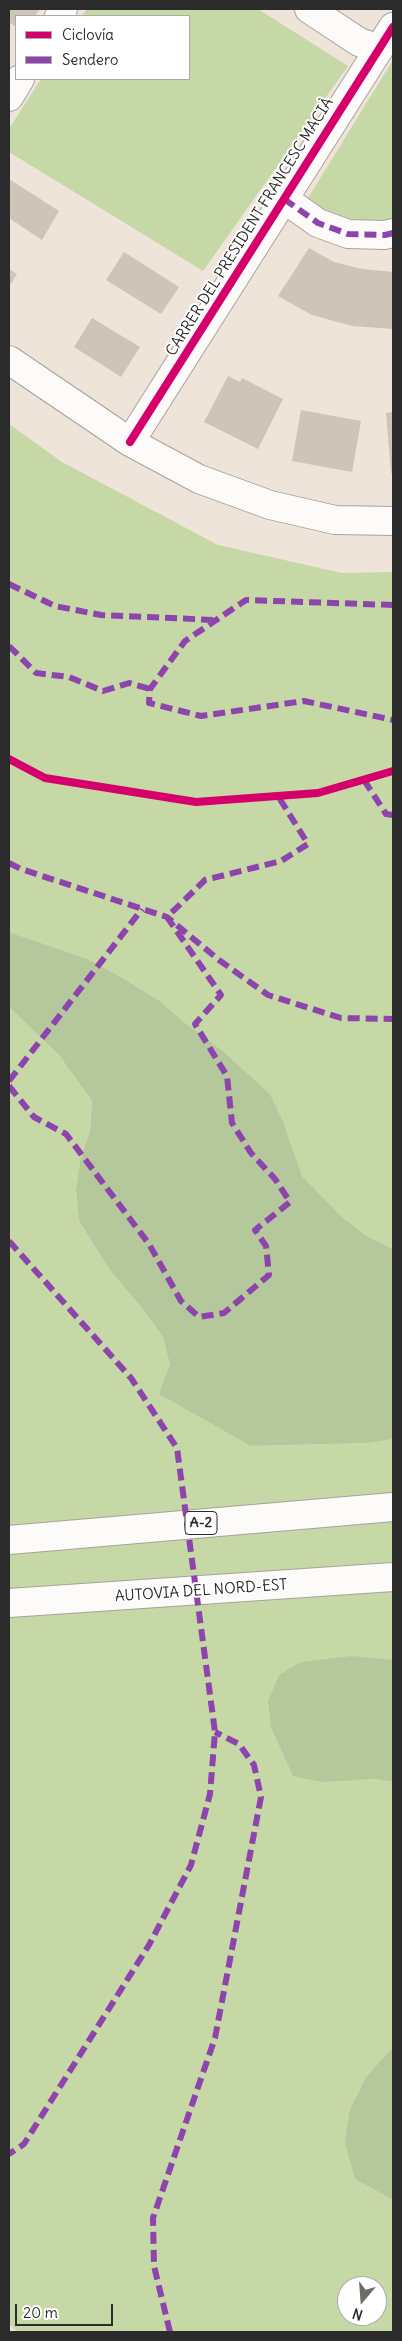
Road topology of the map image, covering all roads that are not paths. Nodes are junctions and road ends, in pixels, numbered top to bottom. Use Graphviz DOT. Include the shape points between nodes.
graph roads {
  1 [pos="309,9"];
  2 [pos="386,38"];
  3 [pos="19,80"];
  4 [pos="9,97"];
  5 [pos="284,199"];
  6 [pos="393,233"];
  7 [pos="9,360"];
  8 [pos="130,442"];
  9 [pos="393,521"];
  10 [pos="393,1507"];
  11 [pos="9,1540"];
  12 [pos="393,1577"];
  13 [pos="9,1604"];
  1 -- 2 [label="main road" via="359,42"];
  2 -- 5 [label="main road, CARRER DEL PRESIDENT FRANCESC MACIÀ"];
  3 -- 4 [label="main road"];
  5 -- 6 [label="main road" via="318,223 348,234 385,236"];
  5 -- 8 [label="main road, CARRER DEL PRESIDENT FRANCESC MACIÀ"];
  7 -- 8 [label="main road"];
  8 -- 9 [label="main road" via="199,480 270,505 335,520"];
  10 -- 11 [label="main road, A-2"];
  12 -- 13 [label="main road, AUTOVIA DEL NORD-EST"];
}
